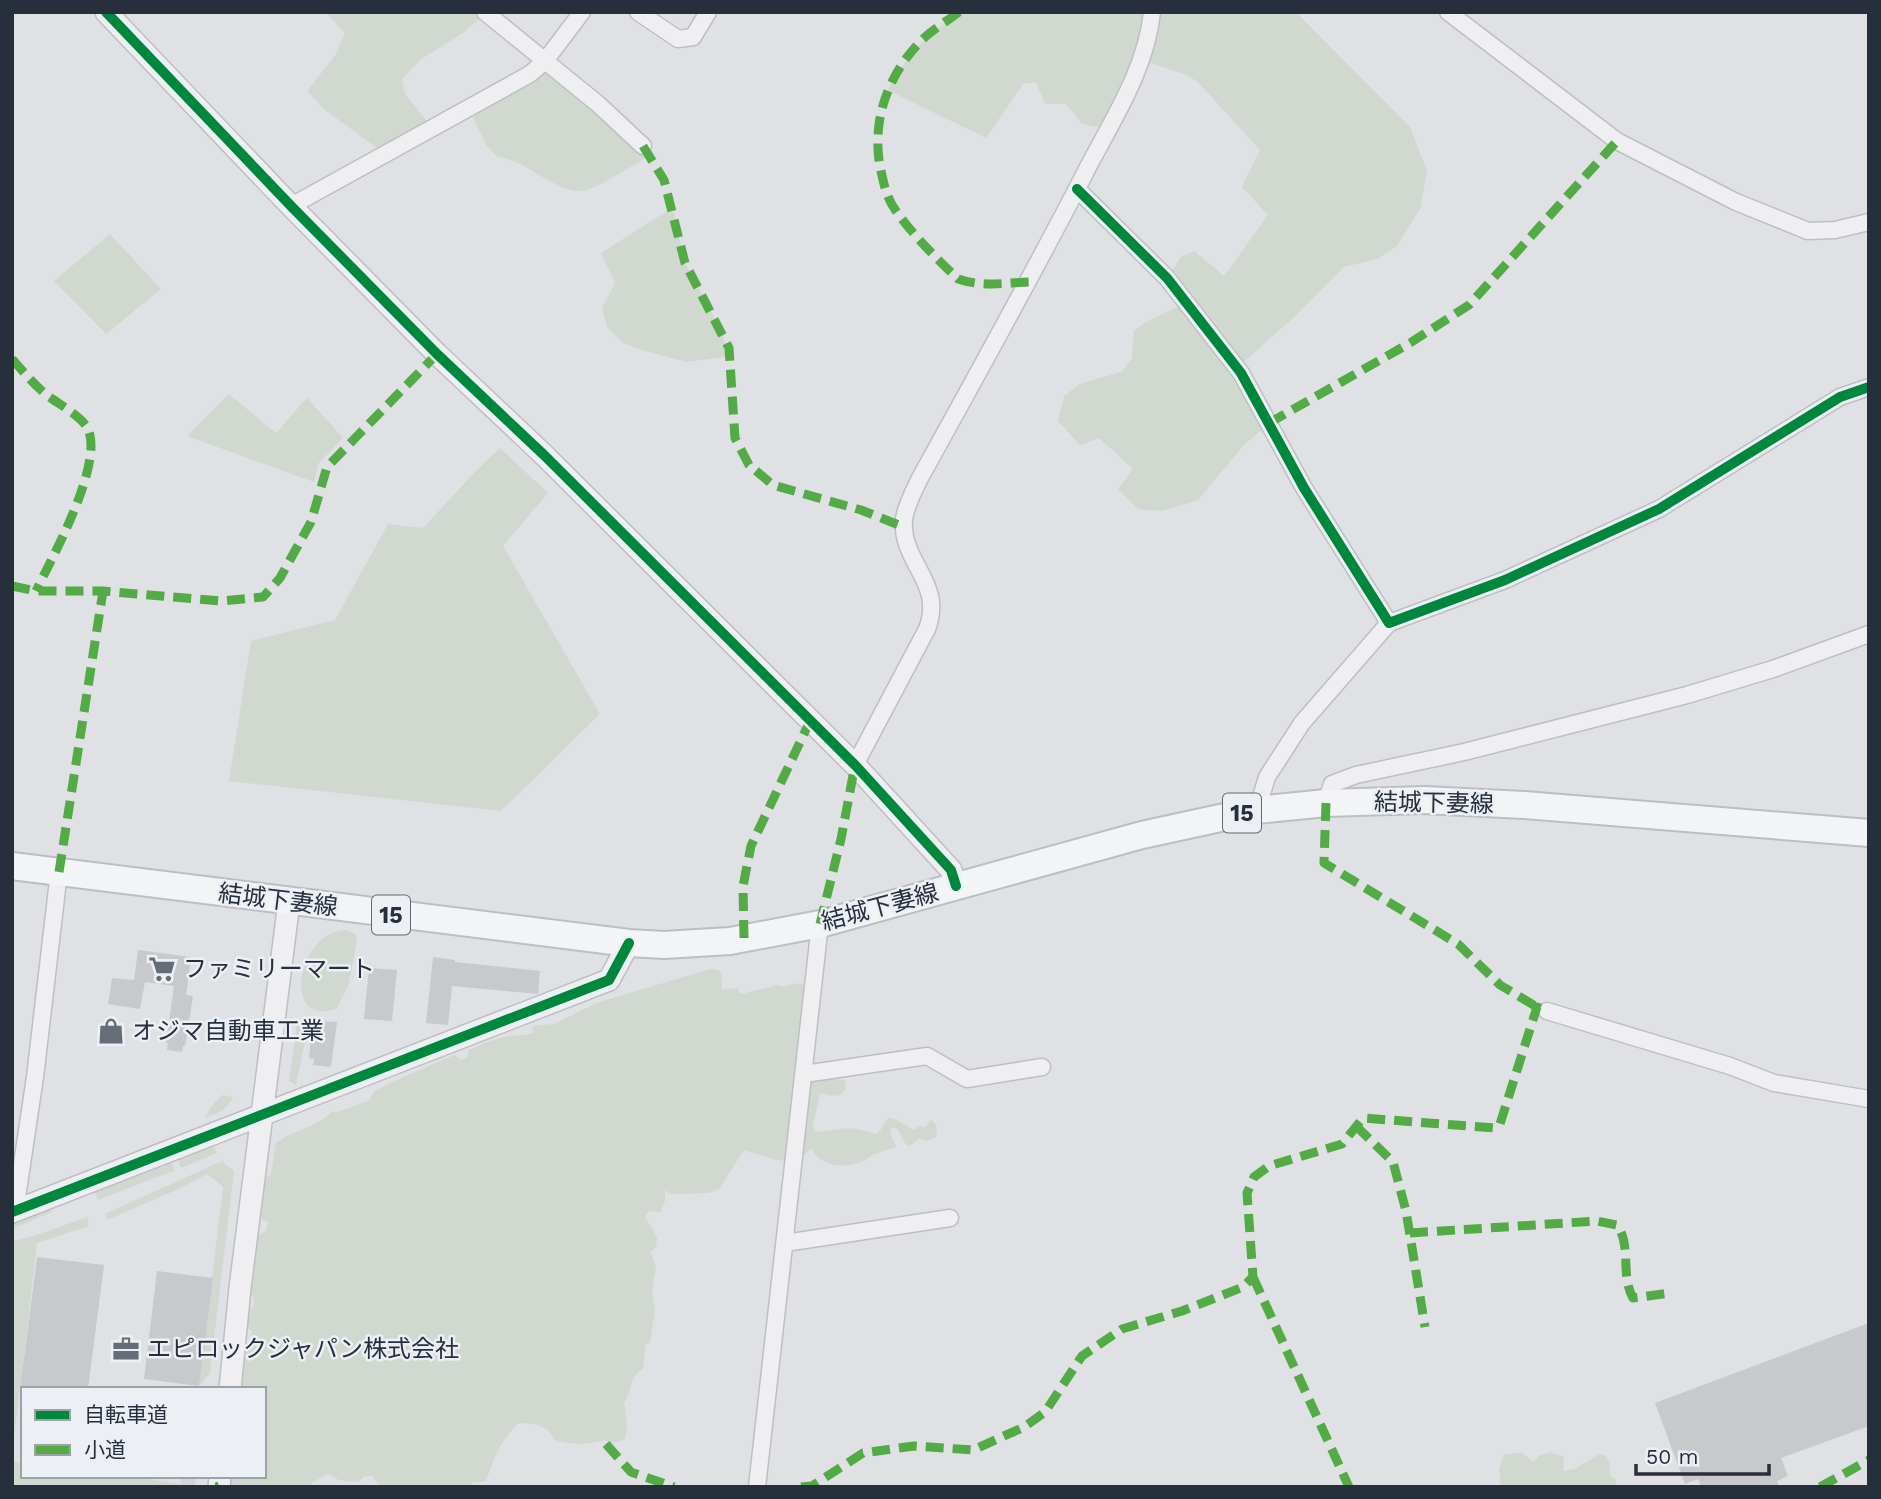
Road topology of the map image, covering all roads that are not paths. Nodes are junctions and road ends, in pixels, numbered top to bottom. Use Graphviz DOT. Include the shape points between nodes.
graph roads {
  1 [pos="106,12"];
  2 [pos="485,12"];
  3 [pos="582,12"];
  4 [pos="638,12"];
  5 [pos="708,12"];
  6 [pos="1152,12"];
  7 [pos="1448,12"];
  8 [pos="545,61"];
  9 [pos="643,146"];
  10 [pos="1077,189"];
  11 [pos="291,206"];
  12 [pos="1869,222"];
  13 [pos="1869,387"];
  14 [pos="1389,623"];
  15 [pos="1869,634"];
  16 [pos="855,765"];
  17 [pos="1326,803"];
  18 [pos="1257,810"];
  19 [pos="1869,833"];
  20 [pos="12,866"];
  21 [pos="59,872"];
  22 [pos="956,886"];
  23 [pos="289,902"];
  24 [pos="820,924"];
  25 [pos="629,943"];
  26 [pos="1547,1011"];
  27 [pos="1042,1067"];
  28 [pos="804,1074"];
  29 [pos="1869,1099"];
  30 [pos="262,1116"];
  31 [pos="14,1212"];
  32 [pos="950,1218"];
  33 [pos="785,1244"];
  34 [pos="230,1387"];
  35 [pos="757,1487"];
  1 -- 11 [label="street"];
  2 -- 8 [label="street"];
  3 -- 8 [label="street"];
  4 -- 5 [label="street" via="678,39 692,37"];
  6 -- 10 [label="street" via="1140,66"];
  7 -- 12 [label="street" via="1617,141 1736,202 1808,231"];
  8 -- 9 [label="street"];
  8 -- 11 [label="street" via="489,98"];
  10 -- 14 [label="street" via="1167,278 1241,373 1304,488"];
  10 -- 16 [label="street" via="907,509 906,540 933,609 927,629"];
  11 -- 16 [label="street"];
  13 -- 14 [label="street" via="1840,397 1659,509 1505,580"];
  14 -- 18 [label="street" via="1302,723 1267,777"];
  15 -- 17 [label="street" via="1687,695 1356,775 1332,784"];
  16 -- 22 [label="street" via="951,870"];
  17 -- 18 [label="main road, 結城下妻線 / 15"];
  17 -- 19 [label="main road, 結城下妻線 / 15" via="1424,800 1511,804"];
  18 -- 22 [label="main road, 結城下妻線 / 15" via="1143,835"];
  20 -- 21 [label="main road, 結城下妻線 / 15"];
  21 -- 23 [label="main road, 結城下妻線 / 15"];
  21 -- 31 [label="street"];
  22 -- 24 [label="main road, 結城下妻線 / 15"];
  23 -- 25 [label="main road, 結城下妻線 / 15"];
  23 -- 30 [label="street"];
  24 -- 25 [label="main road, 結城下妻線 / 15" via="730,941"];
  24 -- 28 [label="street"];
  25 -- 30 [label="street" via="610,980"];
  26 -- 29 [label="street" via="1774,1083"];
  27 -- 28 [label="street" via="967,1079 927,1056"];
  28 -- 33 [label="street"];
  30 -- 31 [label="street"];
  30 -- 34 [label="street"];
  32 -- 33 [label="street"];
  33 -- 35 [label="street"];
}
